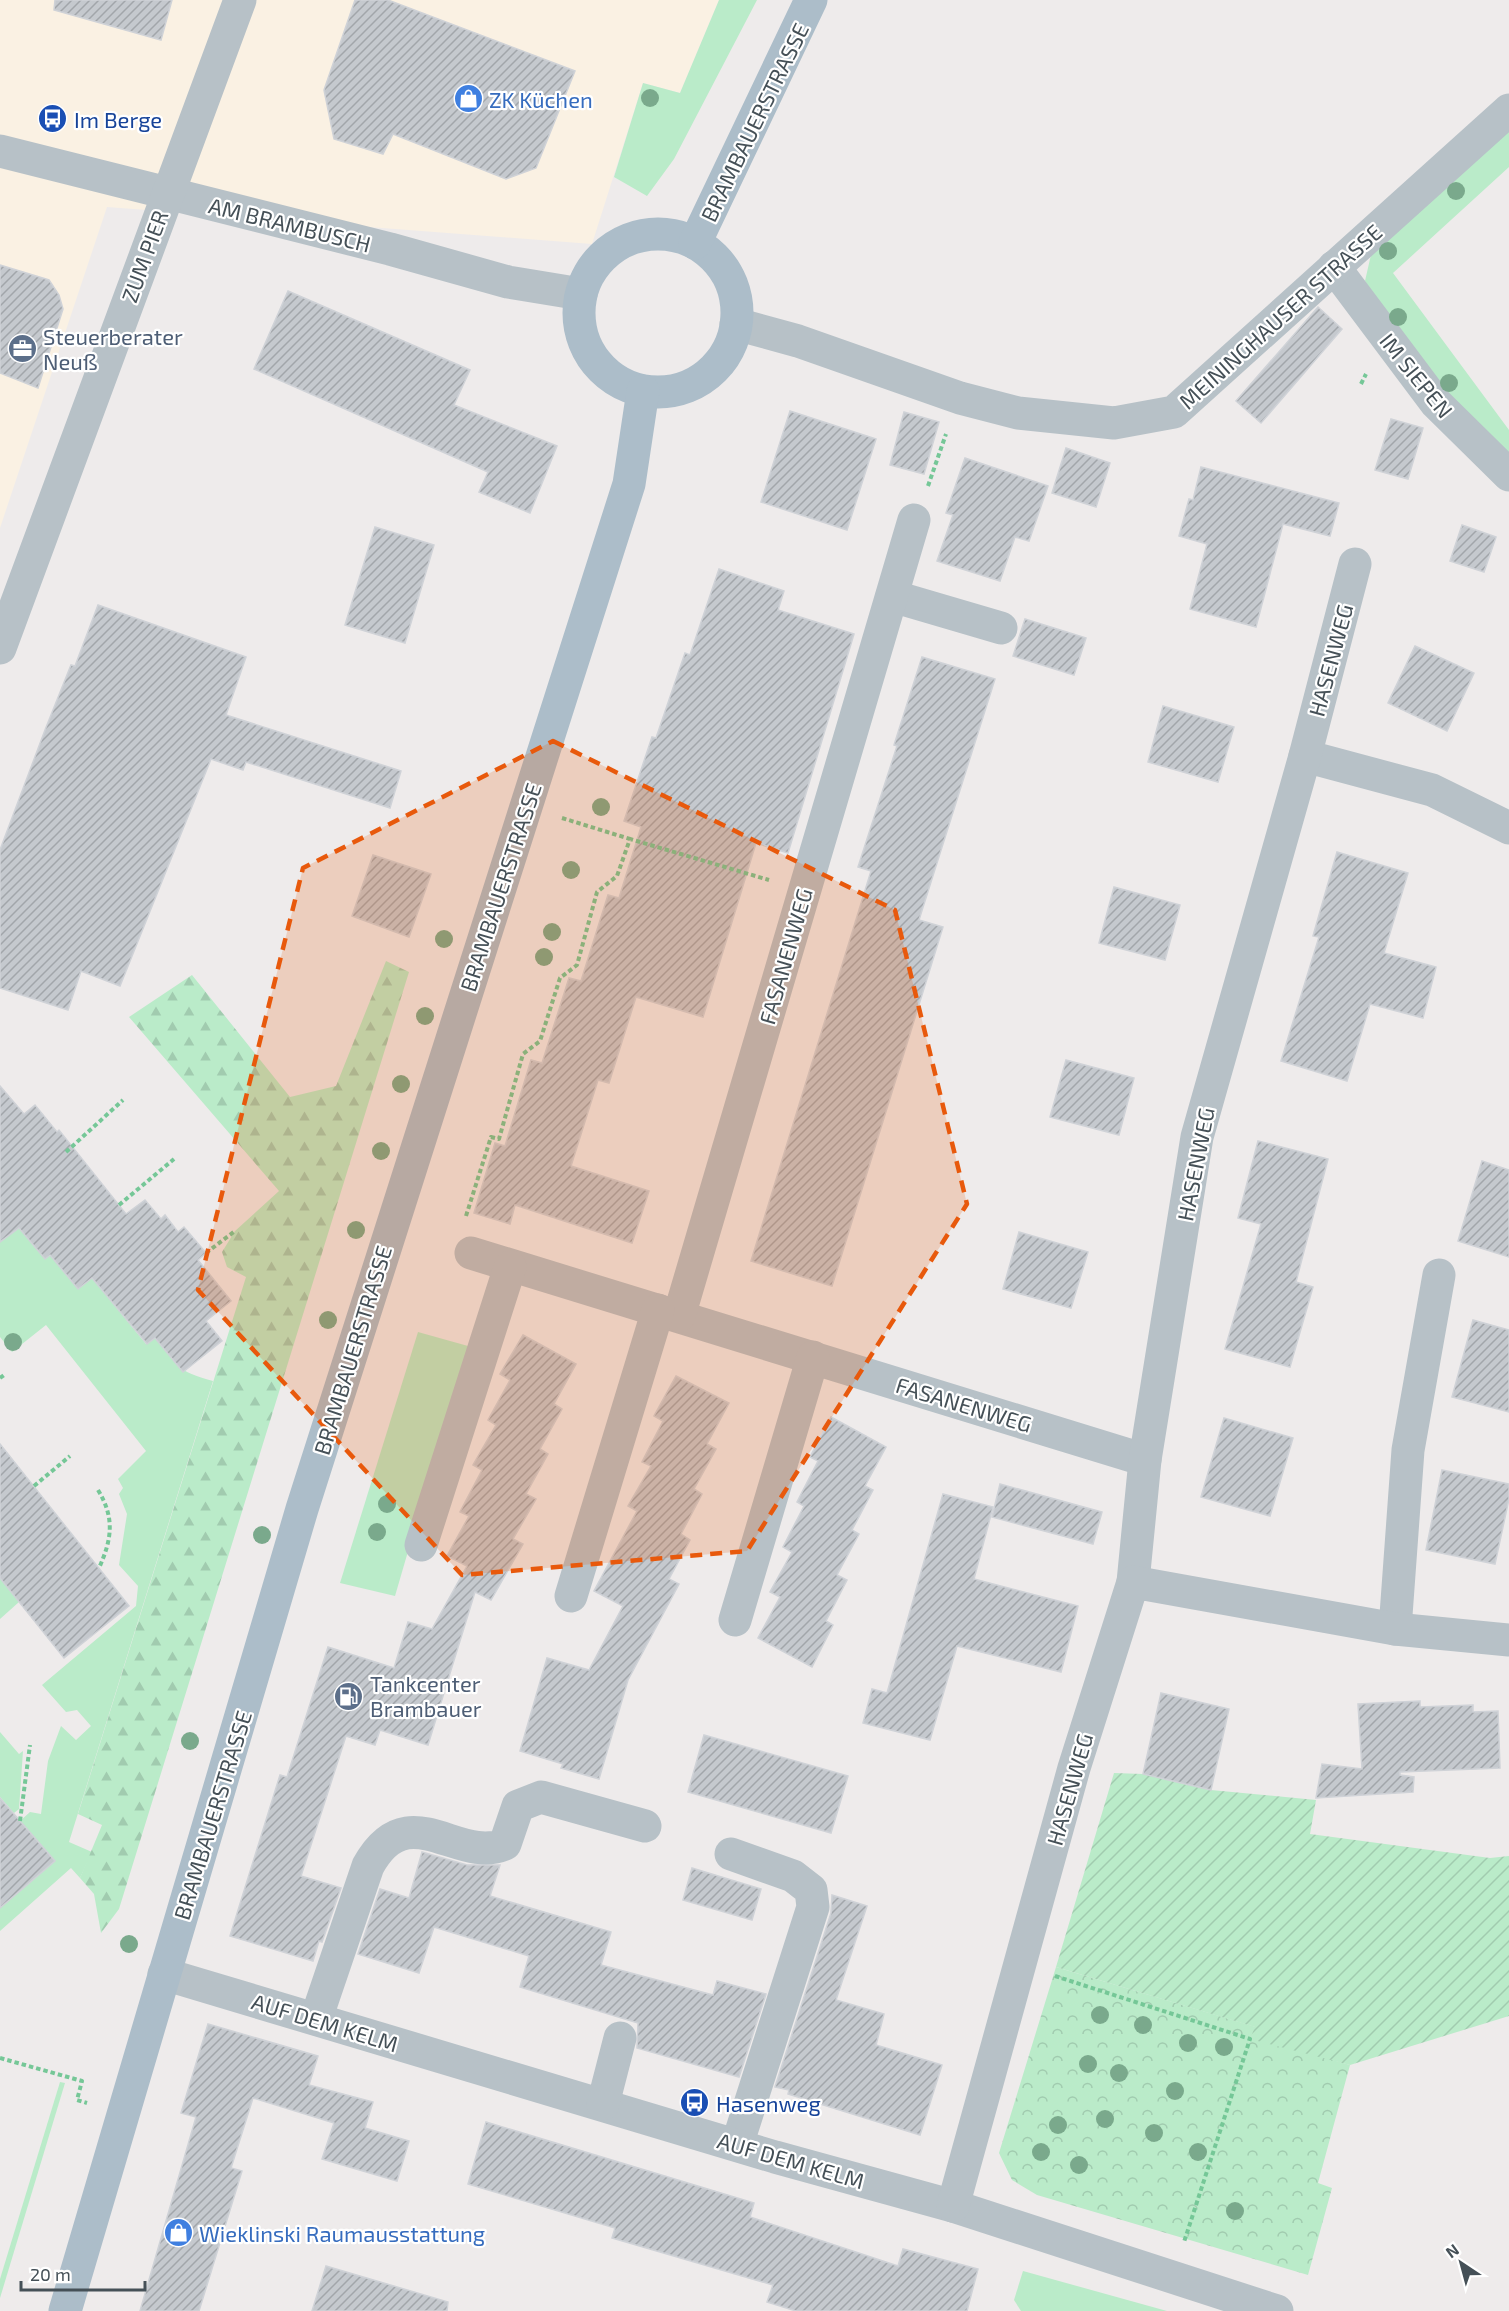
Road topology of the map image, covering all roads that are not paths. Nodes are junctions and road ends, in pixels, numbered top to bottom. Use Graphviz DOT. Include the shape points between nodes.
graph roads {
  1 [pos="240,0"];
  2 [pos="812,0"];
  3 [pos="1509,110"];
  4 [pos="0,151"];
  5 [pos="167,194"];
  6 [pos="695,243"];
  7 [pos="1334,267"];
  8 [pos="581,294"];
  9 [pos="736,324"];
  10 [pos="644,391"];
  11 [pos="1509,475"];
  12 [pos="914,520"];
  13 [pos="1355,564"];
  14 [pos="892,596"];
  15 [pos="1001,628"];
  16 [pos="0,648"];
  17 [pos="1305,756"];
  18 [pos="1509,828"];
  19 [pos="471,1253"];
  20 [pos="510,1267"];
  21 [pos="1439,1275"];
  22 [pos="668,1313"];
  23 [pos="813,1357"];
  24 [pos="1145,1460"];
  25 [pos="422,1545"];
  26 [pos="1133,1582"];
  27 [pos="572,1596"];
  28 [pos="735,1620"];
  29 [pos="1395,1629"];
  30 [pos="1509,1640"];
  31 [pos="645,1826"];
  32 [pos="731,1854"];
  33 [pos="164,1974"];
  34 [pos="316,2019"];
  35 [pos="620,2038"];
  36 [pos="603,2104"];
  37 [pos="737,2145"];
  38 [pos="953,2206"];
  39 [pos="65,2311"];
  40 [pos="1277,2311"];
  1 -- 5 [label="street, ZUM PIER"];
  2 -- 6 [label="main road, BRAMBAUERSTRASSE"];
  3 -- 7 [label="street, MEININGHAUSER STRASSE"];
  4 -- 5 [label="street, AM BRAMBUSCH"];
  5 -- 8 [label="street, AM BRAMBUSCH" via="508,282"];
  5 -- 16 [label="street, ZUM PIER"];
  6 -- 8 [label="main road" via="649,234 626,241 606,254 590,272"];
  6 -- 9 [label="main road" via="712,255 733,286"];
  7 -- 9 [label="street, MEININGHAUSER STRASSE" via="1174,412 1114,423 1018,413 960,398 798,341"];
  7 -- 11 [label="street, IM SIEPEN" via="1436,403"];
  8 -- 10 [label="main road" via="578,315 591,357 605,373"];
  9 -- 10 [label="main road" via="729,349 714,369 693,384 669,392"];
  10 -- 33 [label="main road, BRAMBAUERSTRASSE" via="629,484 303,1509"];
  12 -- 14 [label="street, FASANENWEG"];
  13 -- 17 [label="street, HASENWEG"];
  14 -- 15 [label="street"];
  14 -- 22 [label="street, FASANENWEG" via="804,890"];
  17 -- 18 [label="street" via="1432,790"];
  17 -- 24 [label="street, HASENWEG" via="1197,1137"];
  19 -- 20 [label="street, FASANENWEG"];
  20 -- 22 [label="street, FASANENWEG"];
  20 -- 25 [label="street"];
  21 -- 29 [label="street" via="1408,1450"];
  22 -- 23 [label="street, FASANENWEG"];
  22 -- 27 [label="street"];
  23 -- 24 [label="street, FASANENWEG"];
  23 -- 28 [label="street"];
  24 -- 26 [label="street, HASENWEG"];
  26 -- 29 [label="street"];
  26 -- 38 [label="street, HASENWEG" via="1074,1768"];
  29 -- 30 [label="street"];
  31 -- 34 [label="street" via="541,1797 518,1806 505,1844 493,1850 418,1833 395,1835 378,1847 368,1866"];
  32 -- 37 [label="street" via="794,1876 811,1890 813,1907"];
  33 -- 34 [label="street, AUF DEM KELM"];
  33 -- 39 [label="main road, BRAMBAUERSTRASSE"];
  34 -- 36 [label="street, AUF DEM KELM"];
  35 -- 36 [label="street"];
  36 -- 37 [label="street, AUF DEM KELM"];
  37 -- 38 [label="street, AUF DEM KELM"];
  38 -- 40 [label="street, AUF DEM KELM"];
}
